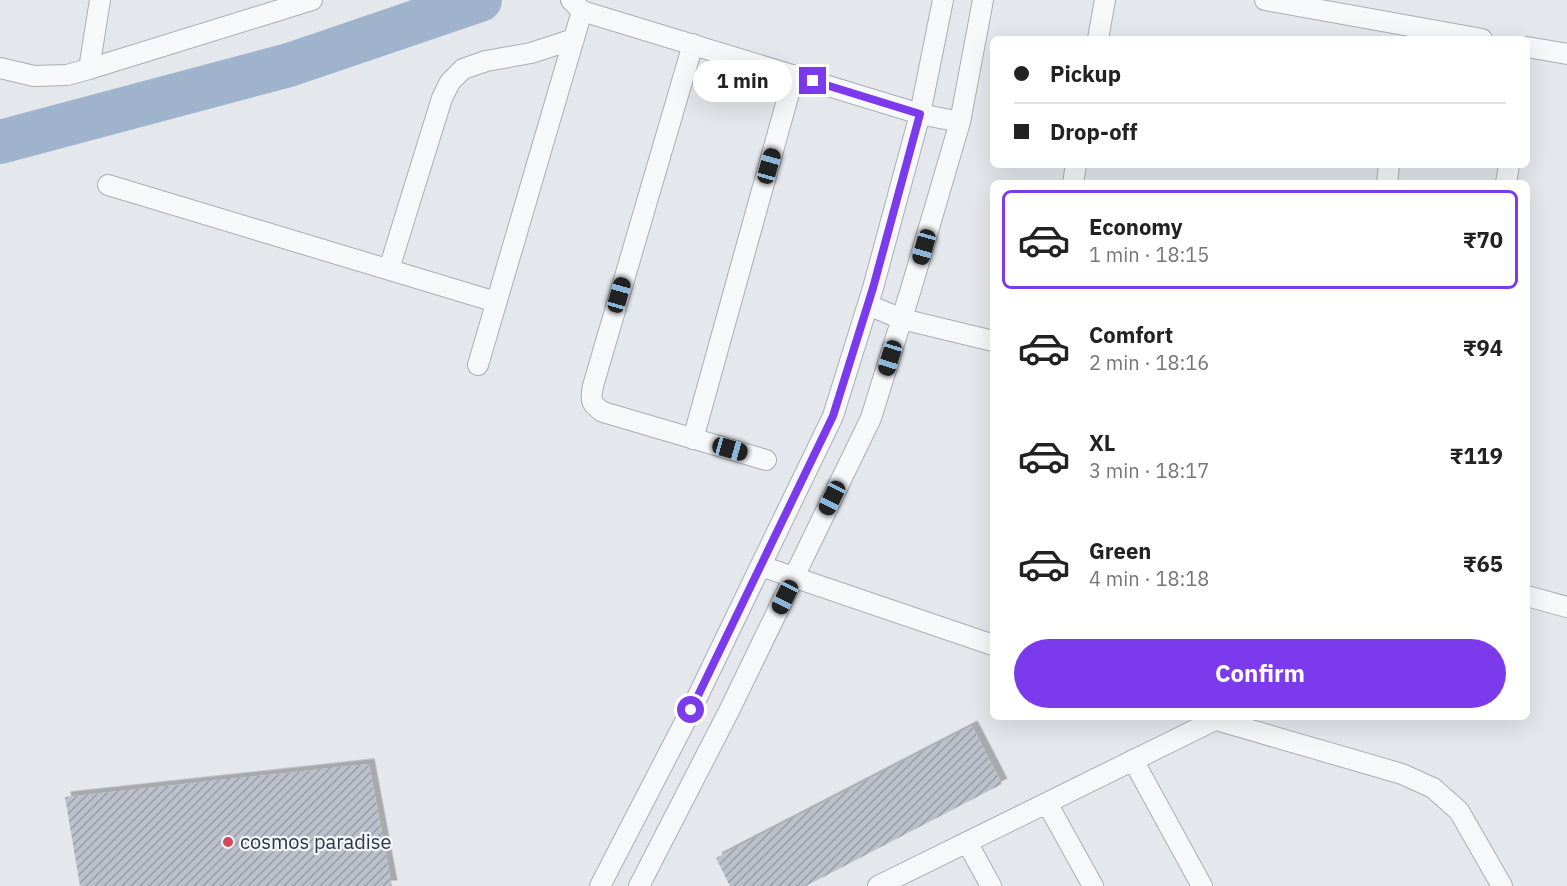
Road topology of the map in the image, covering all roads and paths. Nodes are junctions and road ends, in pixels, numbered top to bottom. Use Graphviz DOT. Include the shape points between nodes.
graph roads {
  1 [pos="100,0"];
  2 [pos="312,0"];
  3 [pos="943,0"];
  4 [pos="983,0"];
  5 [pos="1105,0"];
  6 [pos="1265,0"];
  7 [pos="576,5"];
  8 [pos="272,6"];
  9 [pos="1410,33"];
  10 [pos="1099,36"];
  11 [pos="1446,36"];
  12 [pos="573,39"];
  13 [pos="693,44"];
  14 [pos="1530,48"];
  15 [pos="1567,54"];
  16 [pos="0,68"];
  17 [pos="88,69"];
  18 [pos="794,75"];
  19 [pos="920,114"];
  20 [pos="960,122"];
  21 [pos="108,185"];
  22 [pos="389,269"];
  23 [pos="496,302"];
  24 [pos="868,305"];
  25 [pos="902,319"];
  26 [pos="990,339"];
  27 [pos="478,365"];
  28 [pos="693,439"];
  29 [pos="766,460"];
  30 [pos="761,567"];
  31 [pos="794,578"];
  32 [pos="1530,597"];
  33 [pos="1567,607"];
  34 [pos="990,644"];
  35 [pos="1206,720"];
  36 [pos="1217,720"];
  37 [pos="1133,760"];
  38 [pos="1047,803"];
  39 [pos="967,842"];
  40 [pos="600,886"];
  41 [pos="639,886"];
  42 [pos="878,886"];
  43 [pos="991,886"];
  44 [pos="1093,886"];
  45 [pos="1202,886"];
  46 [pos="1502,886"];
  1 -- 17 [label="street"];
  2 -- 8 [label="street"];
  3 -- 19 [label="street"];
  4 -- 20 [label="street"];
  5 -- 10 [label="street"];
  6 -- 9 [label="street"];
  7 -- 12 [label="street"];
  7 -- 13 [label="street"];
  8 -- 17 [label="street"];
  9 -- 11 [label="street"];
  12 -- 22 [label="street" via="471,66 450,82"];
  12 -- 23 [label="street"];
  13 -- 18 [label="street"];
  13 -- 28 [label="street" via="591,398 603,412"];
  14 -- 15 [label="street"];
  16 -- 17 [label="street" via="34,76 67,75"];
  18 -- 19 [label="street"];
  18 -- 28 [label="street"];
  19 -- 20 [label="street"];
  19 -- 24 [label="street"];
  20 -- 25 [label="street"];
  21 -- 22 [label="street"];
  22 -- 23 [label="street"];
  23 -- 27 [label="street"];
  24 -- 25 [label="street"];
  24 -- 30 [label="street" via="833,416"];
  25 -- 26 [label="street"];
  25 -- 31 [label="street" via="871,418"];
  28 -- 29 [label="street"];
  30 -- 31 [label="street"];
  30 -- 40 [label="street"];
  31 -- 34 [label="street"];
  31 -- 41 [label="street"];
  32 -- 33 [label="street"];
  35 -- 37 [label="street"];
  36 -- 46 [label="street" via="1402,774 1433,788 1459,811"];
  37 -- 38 [label="street"];
  37 -- 45 [label="street"];
  38 -- 39 [label="street"];
  38 -- 44 [label="street"];
  39 -- 42 [label="street"];
  39 -- 43 [label="street"];
}
